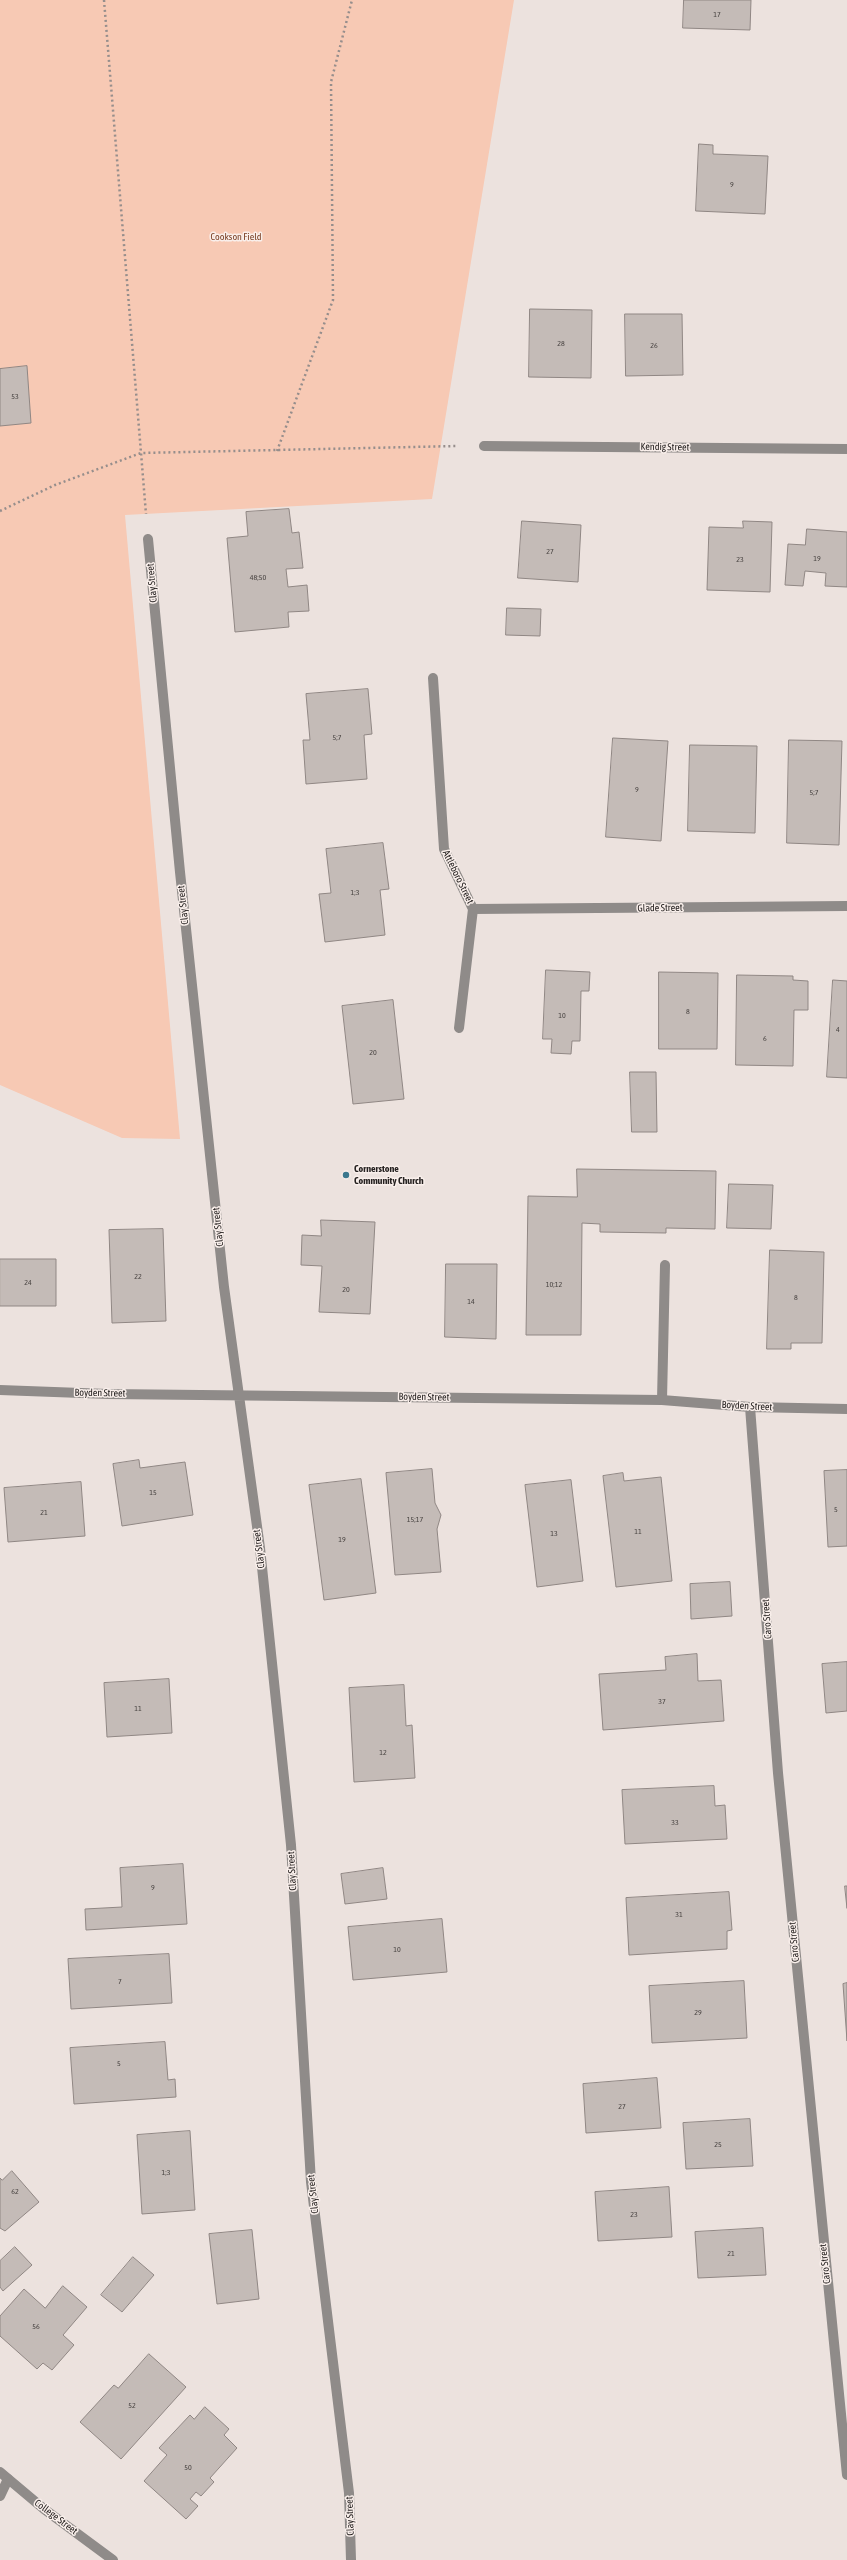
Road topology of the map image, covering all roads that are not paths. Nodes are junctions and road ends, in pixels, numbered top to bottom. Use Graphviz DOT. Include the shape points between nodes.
graph roads {
  1 [pos="484,446"];
  2 [pos="847,449"];
  3 [pos="148,539"];
  4 [pos="433,678"];
  5 [pos="847,906"];
  6 [pos="473,909"];
  7 [pos="459,1028"];
  8 [pos="665,1265"];
  9 [pos="0,1390"];
  10 [pos="239,1394"];
  11 [pos="662,1400"];
  12 [pos="750,1407"];
  13 [pos="847,1409"];
  14 [pos="4,2475"];
  15 [pos="847,2475"];
  16 [pos="0,2496"];
  17 [pos="113,2560"];
  18 [pos="351,2560"];
  1 -- 2 [label="street, Kendig Street"];
  3 -- 10 [label="street, Clay Street" via="203,1091 224,1287"];
  4 -- 6 [label="street, Attleboro Street" via="444,849"];
  5 -- 6 [label="street, Glade Street"];
  6 -- 7 [label="street, Attleboro Street"];
  8 -- 11 [label="street"];
  9 -- 10 [label="street, Boyden Street" via="108,1394"];
  10 -- 11 [label="street, Boyden Street"];
  10 -- 18 [label="street, Clay Street" via="260,1548 291,1845 311,2182 349,2493"];
  11 -- 12 [label="street, Boyden Street"];
  12 -- 13 [label="street, Boyden Street"];
  12 -- 15 [label="street, Caro Street" via="779,1781"];
  14 -- 16 [label="street"];
  14 -- 17 [label="street, College Street" via="44,2509"];
}
